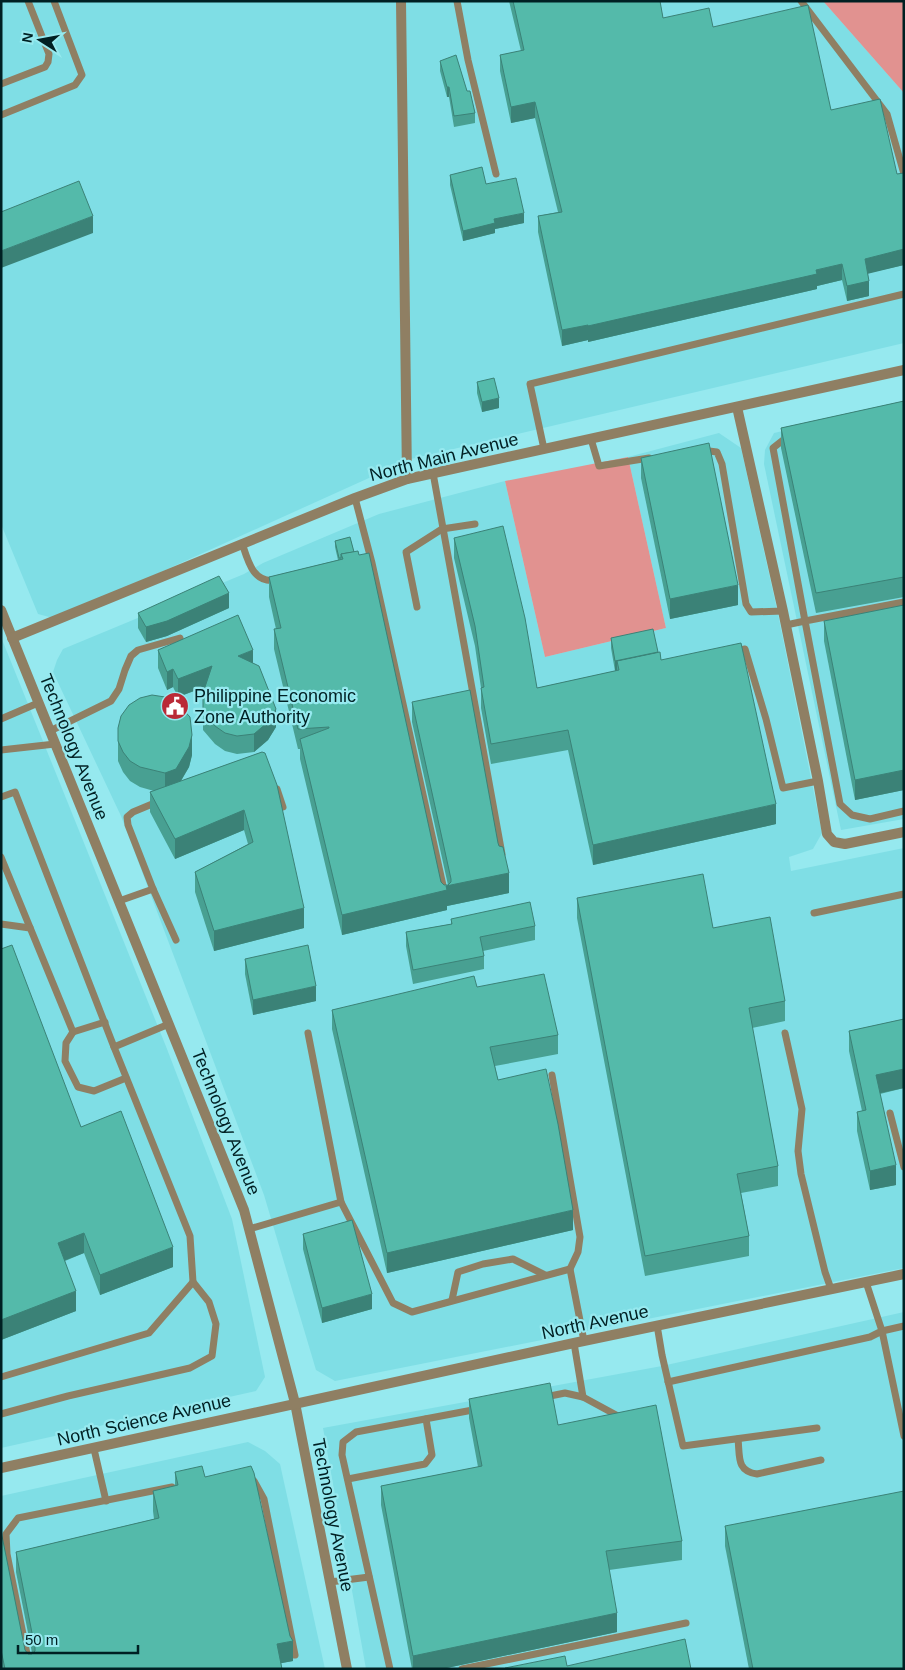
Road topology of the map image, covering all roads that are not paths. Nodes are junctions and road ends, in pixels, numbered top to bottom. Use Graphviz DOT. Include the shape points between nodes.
graph roads {
  1 [pos="28,1"];
  2 [pos="54,1"];
  3 [pos="401,1"];
  4 [pos="457,1"];
  5 [pos="801,1"];
  6 [pos="1,84"];
  7 [pos="1,115"];
  8 [pos="904,172"];
  9 [pos="496,174"];
  10 [pos="904,294"];
  11 [pos="904,370"];
  12 [pos="737,407"];
  13 [pos="795,435"];
  14 [pos="591,439"];
  15 [pos="544,449"];
  16 [pos="696,449"];
  17 [pos="658,456"];
  18 [pos="433,473"];
  19 [pos="407,479"];
  20 [pos="355,498"];
  21 [pos="475,524"];
  22 [pos="442,529"];
  23 [pos="242,543"];
  24 [pos="372,563"];
  25 [pos="363,564"];
  26 [pos="279,579"];
  27 [pos="904,602"];
  28 [pos="417,607"];
  29 [pos="1,610"];
  30 [pos="783,611"];
  31 [pos="805,622"];
  32 [pos="786,625"];
  33 [pos="12,638"];
  34 [pos="180,638"];
  35 [pos="726,653"];
  36 [pos="38,703"];
  37 [pos="1,719"];
  38 [pos="50,731"];
  39 [pos="55,744"];
  40 [pos="1,750"];
  41 [pos="818,781"];
  42 [pos="275,784"];
  43 [pos="1,797"];
  44 [pos="168,798"];
  45 [pos="283,807"];
  46 [pos="904,811"];
  47 [pos="904,832"];
  48 [pos="1,857"];
  49 [pos="503,862"];
  50 [pos="153,889"];
  51 [pos="904,894"];
  52 [pos="446,900"];
  53 [pos="119,901"];
  54 [pos="814,913"];
  55 [pos="1,924"];
  56 [pos="30,928"];
  57 [pos="176,940"];
  58 [pos="105,1022"];
  59 [pos="169,1024"];
  60 [pos="73,1032"];
  61 [pos="308,1033"];
  62 [pos="785,1033"];
  63 [pos="114,1047"];
  64 [pos="552,1075"];
  65 [pos="126,1078"];
  66 [pos="890,1113"];
  67 [pos="904,1167"];
  68 [pos="340,1202"];
  69 [pos="249,1229"];
  70 [pos="570,1269"];
  71 [pos="904,1274"];
  72 [pos="546,1275"];
  73 [pos="193,1282"];
  74 [pos="866,1282"];
  75 [pos="831,1289"];
  76 [pos="452,1300"];
  77 [pos="657,1325"];
  78 [pos="904,1326"];
  79 [pos="882,1331"];
  80 [pos="579,1342"];
  81 [pos="1,1377"];
  82 [pos="668,1382"];
  83 [pos="583,1397"];
  84 [pos="537,1398"];
  85 [pos="294,1404"];
  86 [pos="482,1409"];
  87 [pos="1,1414"];
  88 [pos="626,1415"];
  89 [pos="426,1419"];
  90 [pos="816,1428"];
  91 [pos="904,1436"];
  92 [pos="738,1439"];
  93 [pos="94,1449"];
  94 [pos="821,1460"];
  95 [pos="1,1468"];
  96 [pos="247,1477"];
  97 [pos="348,1479"];
  98 [pos="183,1485"];
  99 [pos="106,1501"];
  100 [pos="369,1577"];
  101 [pos="330,1582"];
  102 [pos="686,1623"];
  103 [pos="295,1655"];
  104 [pos="30,1669"];
  105 [pos="347,1669"];
  106 [pos="390,1669"];
  107 [pos="462,1669"];
  1 -- 6 [label="lane" via="49,54 48,62 46,67"];
  2 -- 7 [label="lane" via="82,75 75,86"];
  3 -- 19 [label="street"];
  4 -- 9 [label="lane"];
  5 -- 8 [label="lane" via="887,114"];
  10 -- 15 [label="lane" via="530,384"];
  11 -- 12 [label="street, North Main Avenue"];
  12 -- 14 [label="street, North Main Avenue"];
  12 -- 30 [label="street"];
  13 -- 31 [label="lane" via="786,437 773,448"];
  14 -- 15 [label="street, North Main Avenue"];
  14 -- 17 [label="lane" via="599,466"];
  15 -- 18 [label="street, North Main Avenue"];
  16 -- 30 [label="lane" via="717,452 722,464 746,604 751,612"];
  18 -- 19 [label="street, North Main Avenue"];
  18 -- 22 [label="lane"];
  19 -- 20 [label="street, North Main Avenue"];
  20 -- 23 [label="street, North Main Avenue"];
  20 -- 24 [label="lane"];
  21 -- 22 [label="lane"];
  22 -- 28 [label="lane" via="406,552"];
  22 -- 49 [label="lane"];
  23 -- 26 [label="lane" via="250,567 258,578"];
  23 -- 33 [label="street, North Main Avenue"];
  24 -- 25 [label="lane"];
  24 -- 52 [label="lane"];
  27 -- 31 [label="lane"];
  29 -- 33 [label="street, Technology Avenue"];
  30 -- 32 [label="street"];
  31 -- 32 [label="lane"];
  31 -- 46 [label="lane" via="840,804 852,815 870,819"];
  32 -- 41 [label="street"];
  33 -- 36 [label="street, Technology Avenue"];
  34 -- 38 [label="lane" via="138,650 131,656 111,701"];
  35 -- 41 [label="lane" via="745,649 783,788"];
  36 -- 37 [label="lane"];
  36 -- 38 [label="street, Technology Avenue"];
  38 -- 39 [label="street, Technology Avenue"];
  39 -- 40 [label="lane"];
  39 -- 53 [label="street, Technology Avenue"];
  41 -- 47 [label="street" via="827,834 834,842 845,844"];
  42 -- 45 [label="lane"];
  43 -- 58 [label="lane" via="15,792"];
  44 -- 50 [label="lane" via="127,817"];
  48 -- 56 [label="lane"];
  50 -- 53 [label="lane"];
  50 -- 57 [label="lane"];
  51 -- 54 [label="lane"];
  53 -- 59 [label="street, Technology Avenue"];
  55 -- 56 [label="lane"];
  56 -- 60 [label="lane"];
  58 -- 60 [label="lane"];
  58 -- 63 [label="lane"];
  59 -- 63 [label="lane"];
  59 -- 69 [label="street, Technology Avenue"];
  60 -- 65 [label="lane" via="66,1043 66,1062 78,1087 94,1091"];
  61 -- 68 [label="lane"];
  62 -- 75 [label="lane" via="802,1109 798,1151 801,1174"];
  63 -- 65 [label="lane"];
  64 -- 70 [label="lane" via="580,1237 578,1252"];
  65 -- 73 [label="lane" via="190,1236"];
  66 -- 67 [label="lane"];
  68 -- 69 [label="lane"];
  68 -- 76 [label="lane" via="392,1303 412,1312"];
  69 -- 85 [label="street, Technology Avenue"];
  70 -- 72 [label="lane"];
  70 -- 80 [label="lane"];
  71 -- 74 [label="street, North Avenue"];
  72 -- 76 [label="lane"];
  72 -- 76 [label="lane" via="513,1259 483,1264 458,1272"];
  73 -- 81 [label="lane" via="149,1333"];
  73 -- 87 [label="lane" via="209,1302 216,1324 212,1356 190,1368"];
  74 -- 75 [label="street, North Avenue"];
  74 -- 79 [label="lane"];
  75 -- 77 [label="street, North Avenue"];
  77 -- 80 [label="street, North Avenue"];
  77 -- 82 [label="lane"];
  78 -- 79 [label="lane"];
  79 -- 82 [label="lane" via="870,1337"];
  79 -- 91 [label="lane"];
  80 -- 83 [label="lane"];
  80 -- 85 [label="street, North Avenue"];
  82 -- 92 [label="lane" via="683,1446"];
  83 -- 84 [label="lane" via="565,1393"];
  83 -- 88 [label="lane" via="618,1416"];
  85 -- 93 [label="street, North Science Avenue"];
  85 -- 101 [label="street, Technology Avenue"];
  86 -- 89 [label="lane"];
  89 -- 97 [label="lane" via="356,1432 343,1442 342,1455"];
  89 -- 97 [label="lane" via="432,1455 426,1464"];
  90 -- 92 [label="lane"];
  92 -- 94 [label="lane" via="742,1468 747,1473 757,1474"];
  93 -- 95 [label="street, North Science Avenue"];
  93 -- 99 [label="lane"];
  96 -- 103 [label="lane" via="253,1480 264,1499"];
  97 -- 100 [label="lane"];
  98 -- 99 [label="lane"];
  99 -- 104 [label="lane" via="18,1518 6,1534 7,1554"];
  100 -- 101 [label="lane"];
  100 -- 106 [label="lane"];
  101 -- 105 [label="street, Technology Avenue"];
  102 -- 107 [label="lane"];
}
